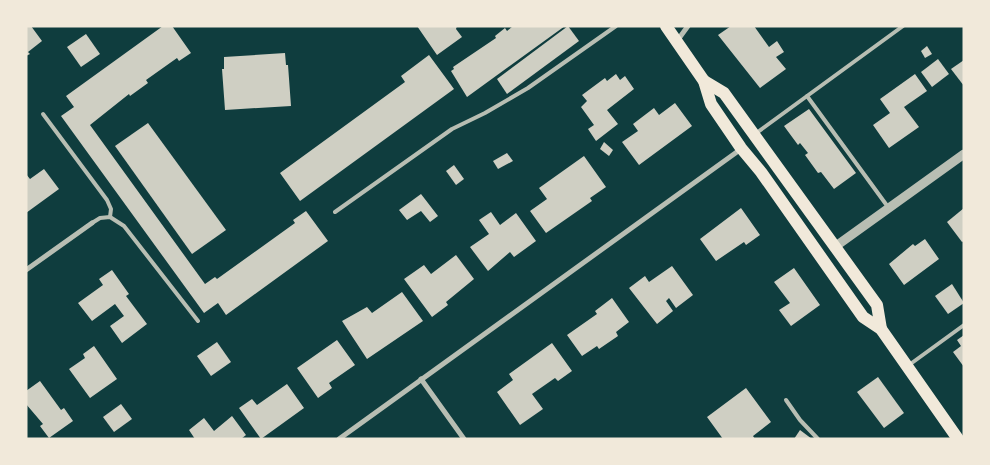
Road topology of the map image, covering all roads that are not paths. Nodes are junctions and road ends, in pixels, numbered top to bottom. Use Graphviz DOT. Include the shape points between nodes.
graph roads {
  1 [pos="616,26"];
  2 [pos="666,26"];
  3 [pos="688,26"];
  4 [pos="903,26"];
  5 [pos="677,42"];
  6 [pos="704,81"];
  7 [pos="807,96"];
  8 [pos="43,114"];
  9 [pos="754,134"];
  10 [pos="741,148"];
  11 [pos="964,154"];
  12 [pos="889,208"];
  13 [pos="335,212"];
  14 [pos="110,217"];
  15 [pos="92,223"];
  16 [pos="836,246"];
  17 [pos="26,270"];
  18 [pos="198,321"];
  19 [pos="964,325"];
  20 [pos="881,329"];
  21 [pos="907,367"];
  22 [pos="421,379"];
  23 [pos="786,400"];
  24 [pos="952,437"];
  25 [pos="339,439"];
  26 [pos="464,439"];
  27 [pos="818,439"];
  1 -- 13 [label="lane" via="528,88 452,129"];
  2 -- 5 [label="main road"];
  3 -- 5 [label="street"];
  4 -- 7 [label="lane"];
  5 -- 6 [label="main road"];
  6 -- 9 [label="main road" via="724,93"];
  6 -- 10 [label="main road" via="711,104"];
  7 -- 9 [label="lane"];
  7 -- 12 [label="lane"];
  8 -- 14 [label="lane" via="107,200"];
  9 -- 16 [label="main road"];
  10 -- 20 [label="main road" via="863,316"];
  10 -- 22 [label="street"];
  11 -- 12 [label="street"];
  12 -- 16 [label="street"];
  14 -- 15 [label="lane"];
  14 -- 18 [label="lane" via="124,226"];
  15 -- 17 [label="street"];
  16 -- 20 [label="main road" via="877,305"];
  19 -- 21 [label="lane"];
  20 -- 21 [label="main road"];
  21 -- 24 [label="main road"];
  22 -- 25 [label="street"];
  22 -- 26 [label="street"];
  23 -- 27 [label="lane"];
}
